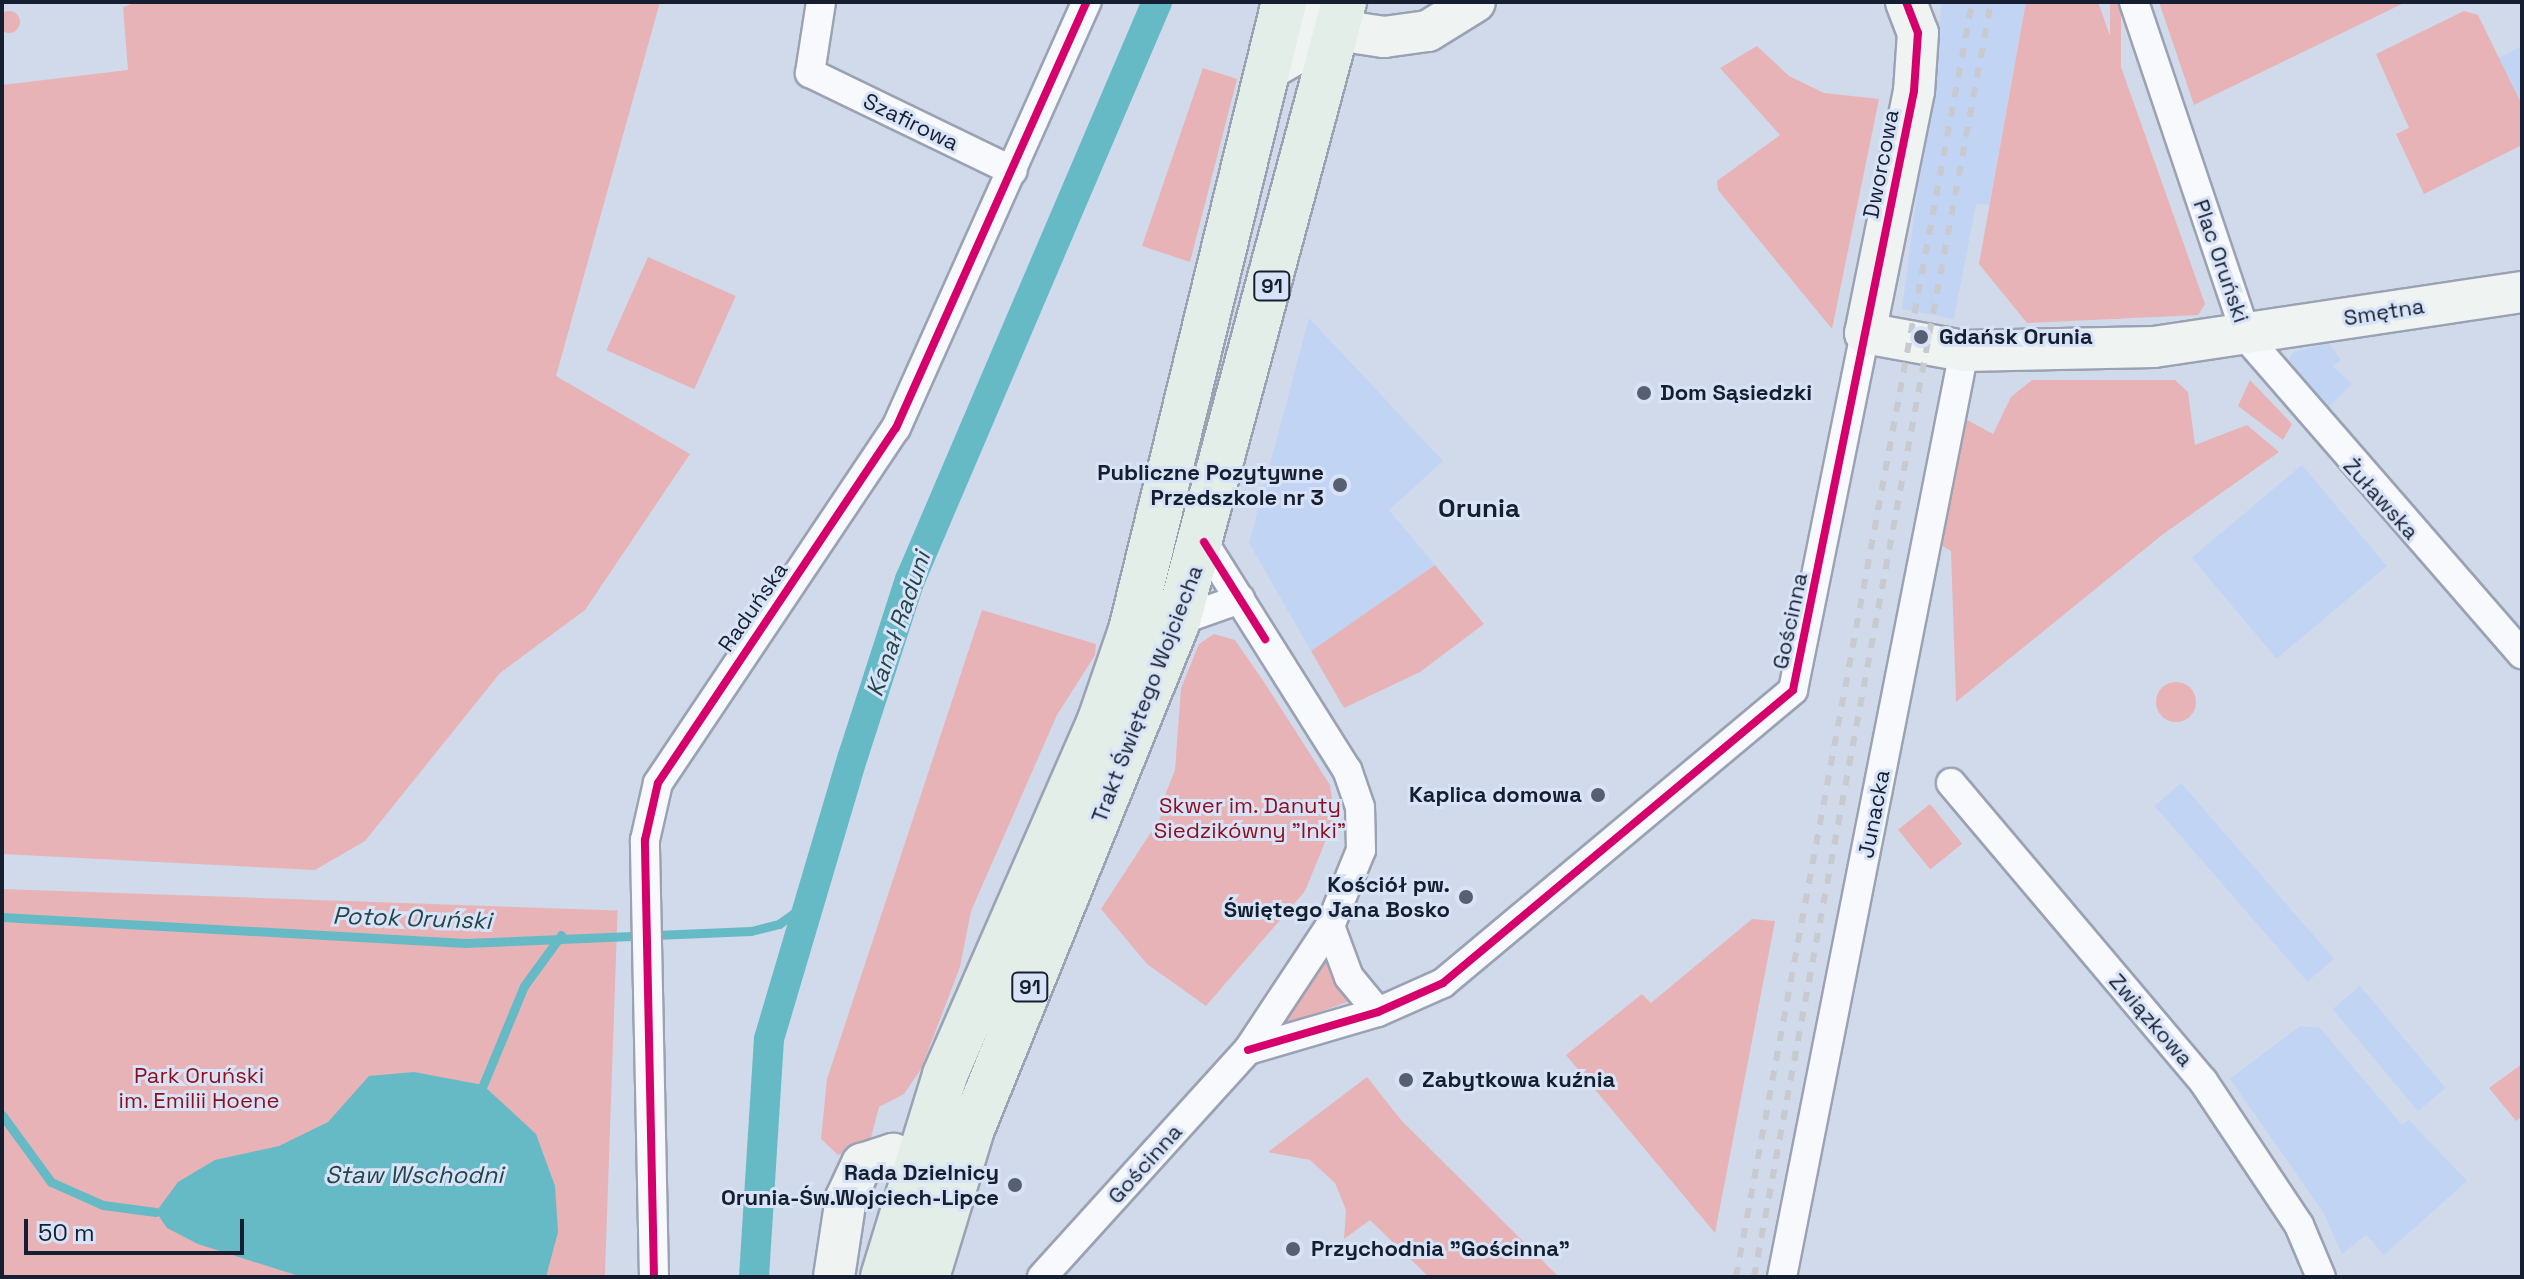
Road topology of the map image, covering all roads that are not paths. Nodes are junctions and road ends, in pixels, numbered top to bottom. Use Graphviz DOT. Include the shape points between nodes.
graph roads {
  1 [pos="821,2"];
  2 [pos="1087,2"];
  3 [pos="1284,2"];
  4 [pos="1297,2"];
  5 [pos="1475,2"];
  6 [pos="1906,2"];
  7 [pos="2134,2"];
  8 [pos="1340,16"];
  9 [pos="1268,70"];
  10 [pos="1013,171"];
  11 [pos="2522,292"];
  12 [pos="1865,333"];
  13 [pos="2247,338"];
  14 [pos="1964,351"];
  15 [pos="1166,484"];
  16 [pos="1204,542"];
  17 [pos="1240,599"];
  18 [pos="1178,621"];
  19 [pos="2522,654"];
  20 [pos="1951,783"];
  21 [pos="1330,926"];
  22 [pos="1378,1012"];
  23 [pos="1248,1050"];
  24 [pos="914,1159"];
  25 [pos="956,1175"];
  26 [pos="932,1275"];
  27 [pos="654,1277"];
  28 [pos="834,1277"];
  29 [pos="883,1277"];
  30 [pos="1042,1277"];
  31 [pos="1782,1277"];
  32 [pos="2321,1277"];
  1 -- 10 [label="street, Szafirowa" via="810,73"];
  2 -- 10 [label="street, Raduńska"];
  3 -- 9 [label="main road, Trakt Świętego Wojciecha / 91"];
  4 -- 8 [label="street"];
  5 -- 8 [label="street" via="1428,31 1384,37"];
  6 -- 12 [label="street, Dworcowa" via="1918,33 1914,91"];
  7 -- 13 [label="street, Plac Oruński"];
  8 -- 9 [label="street"];
  8 -- 16 [label="main road, Trakt Świętego Wojciecha / 91"];
  9 -- 15 [label="main road, Trakt Świętego Wojciecha / 91"];
  10 -- 27 [label="street, Raduńska" via="896,428 658,783 645,840"];
  11 -- 13 [label="street, Smętna"];
  12 -- 14 [label="street, Plac Oruński"];
  12 -- 22 [label="street, Gościnna" via="1793,690 1480,955 1443,983"];
  13 -- 14 [label="street, Plac Oruński"];
  13 -- 19 [label="street, Żuławska"];
  14 -- 31 [label="street, Junacka"];
  15 -- 16 [label="street, Gościnna"];
  15 -- 24 [label="main road, Trakt Świętego Wojciecha / 91" via="1131,630 1100,720"];
  16 -- 17 [label="street, Gościnna"];
  16 -- 18 [label="main road, Trakt Świętego Wojciecha / 91"];
  17 -- 18 [label="street"];
  17 -- 21 [label="street, Gościnna" via="1325,731 1360,807 1361,850"];
  18 -- 25 [label="main road, Trakt Świętego Wojciecha / 91"];
  20 -- 32 [label="street, Związkowa" via="2203,1081 2299,1225"];
  21 -- 22 [label="street" via="1349,977"];
  21 -- 23 [label="street, Gościnna"];
  22 -- 23 [label="street, Gościnna"];
  23 -- 30 [label="street, Gościnna"];
  24 -- 25 [label="street"];
  24 -- 28 [label="street" via="893,1154 862,1164 846,1198"];
  24 -- 29 [label="main road, Trakt Świętego Wojciecha / 91"];
  25 -- 26 [label="main road, Trakt Świętego Wojciecha / 91"];
}
